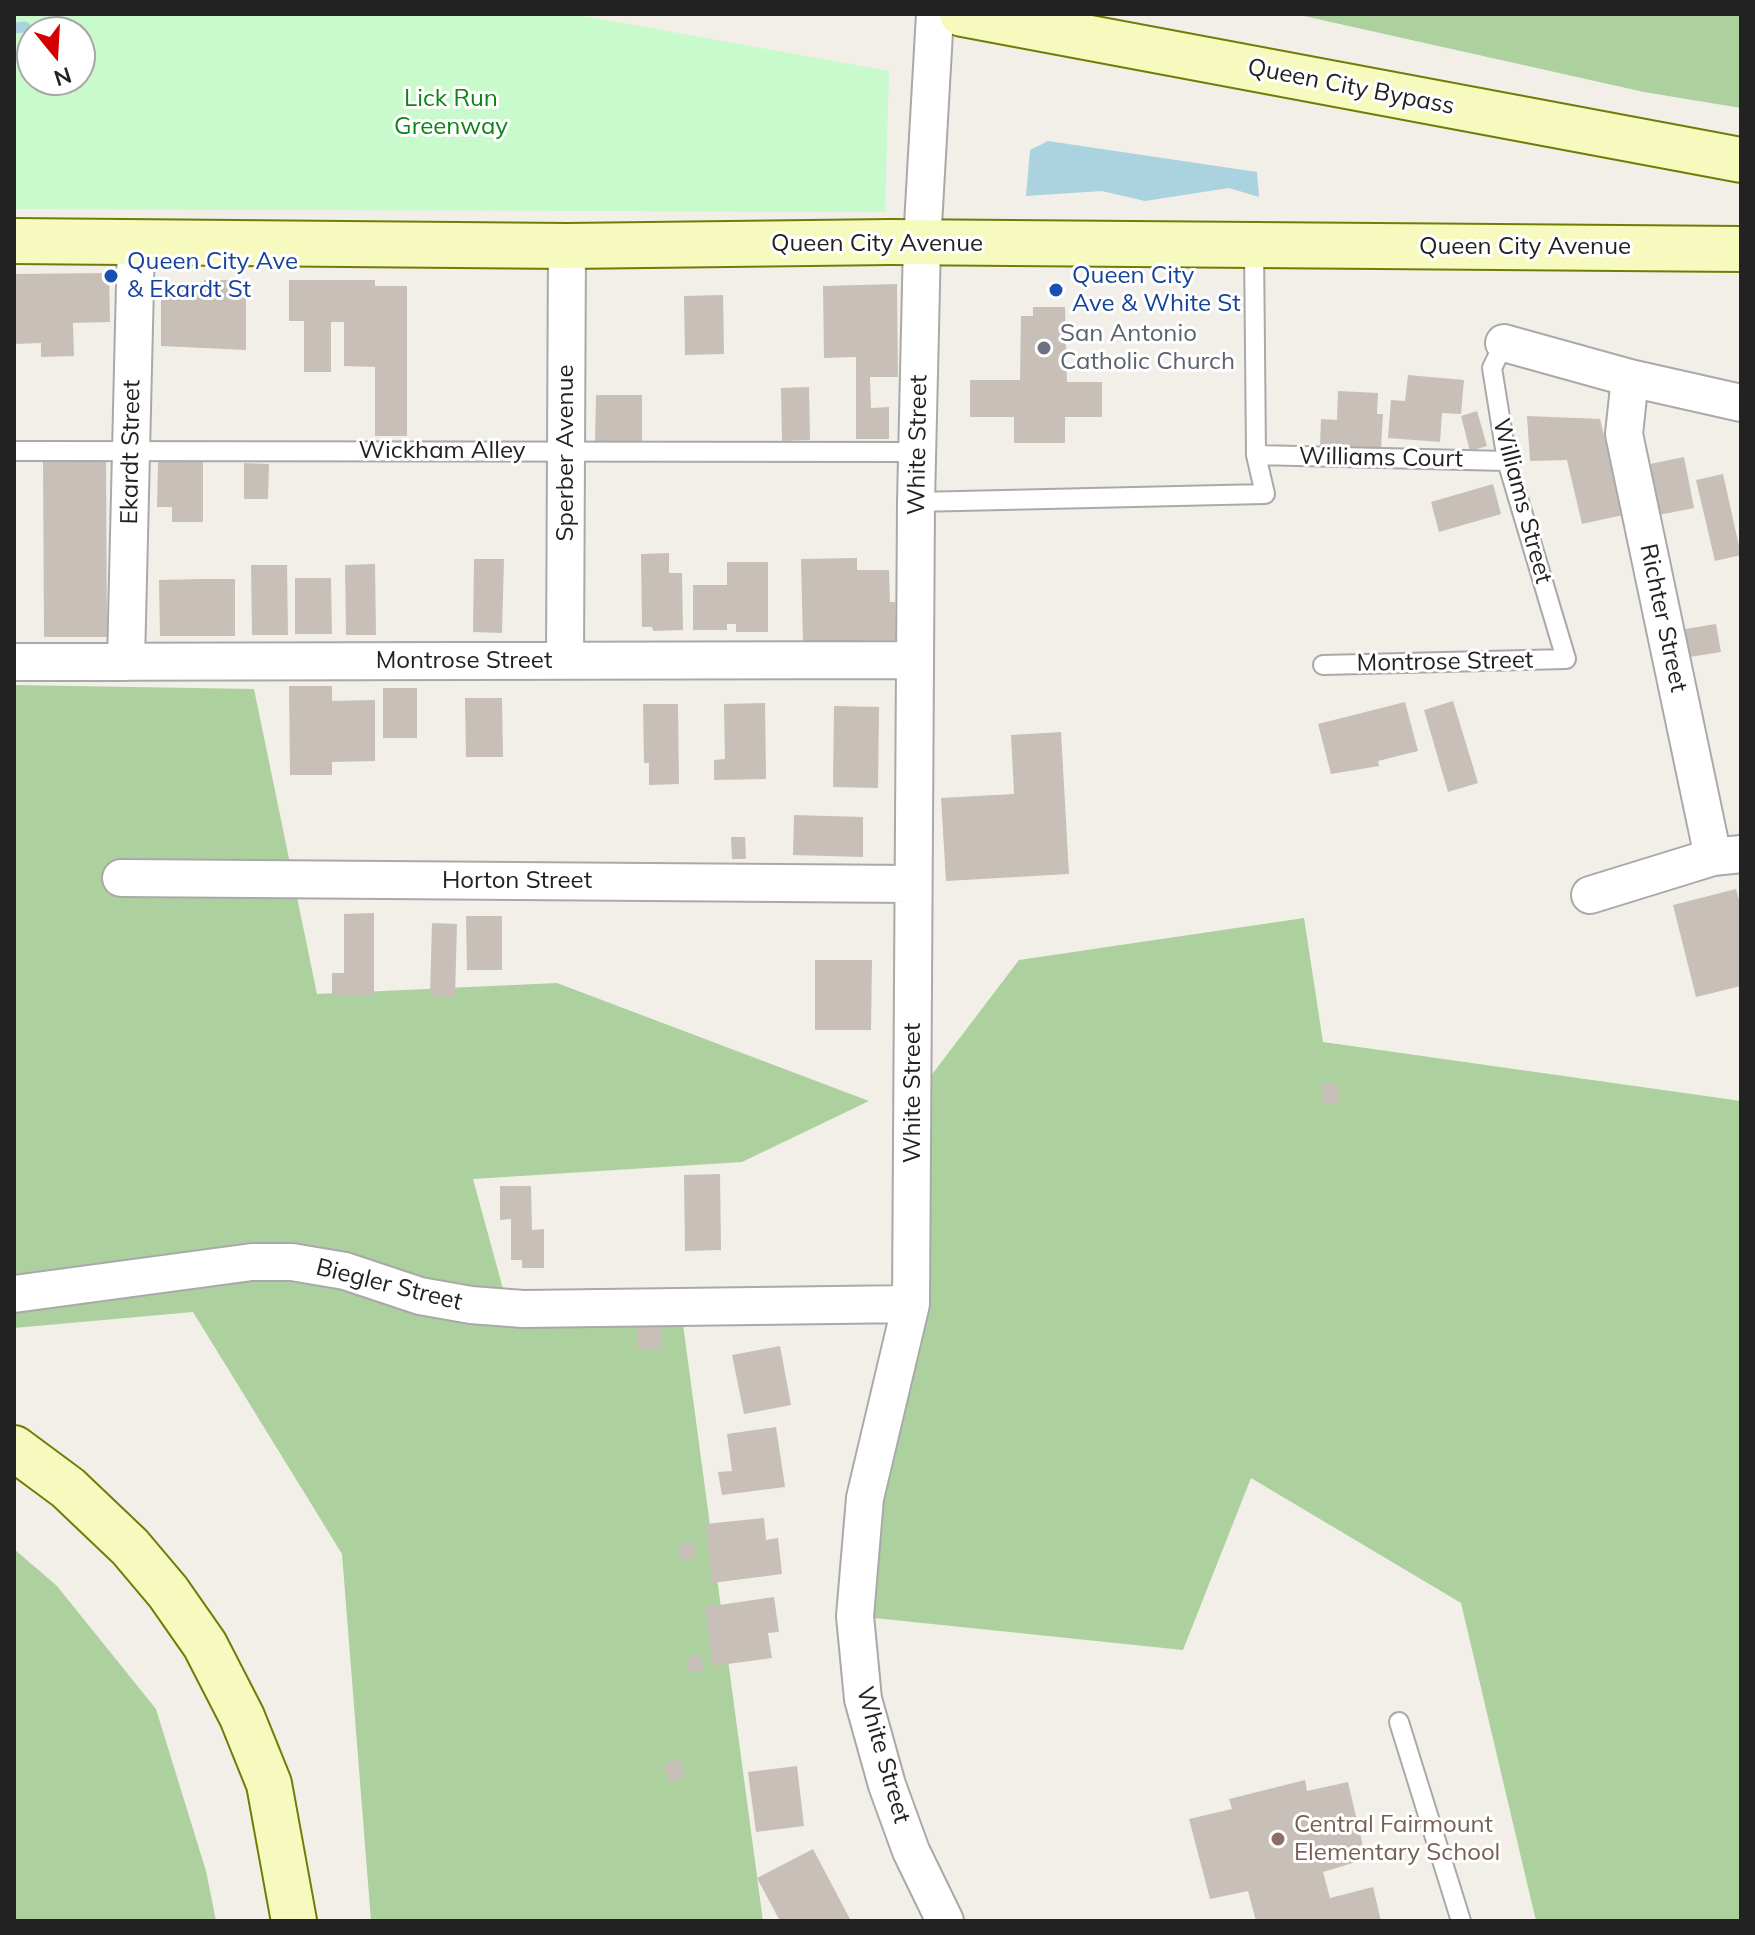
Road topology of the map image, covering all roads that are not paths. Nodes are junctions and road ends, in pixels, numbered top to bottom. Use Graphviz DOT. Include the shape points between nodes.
graph roads {
  1 [pos="935,14"];
  2 [pos="962,14"];
  3 [pos="1741,160"];
  4 [pos="14,241"];
  5 [pos="136,242"];
  6 [pos="922,243"];
  7 [pos="1254,245"];
  8 [pos="567,246"];
  9 [pos="1741,249"];
  10 [pos="1504,343"];
  11 [pos="1630,378"];
  12 [pos="1741,403"];
  13 [pos="131,450"];
  14 [pos="14,451"];
  15 [pos="566,452"];
  16 [pos="917,452"];
  17 [pos="1256,455"];
  18 [pos="1507,461"];
  19 [pos="916,502"];
  20 [pos="1566,659"];
  21 [pos="914,660"];
  22 [pos="565,661"];
  23 [pos="14,662"];
  24 [pos="126,662"];
  25 [pos="1323,665"];
  26 [pos="1727,856"];
  27 [pos="121,878"];
  28 [pos="912,884"];
  29 [pos="1590,895"];
  30 [pos="14,1294"];
  31 [pos="911,1304"];
  32 [pos="14,1448"];
  33 [pos="1399,1722"];
  34 [pos="294,1921"];
  35 [pos="945,1921"];
  36 [pos="1461,1921"];
  1 -- 6 [label="street, White Street"];
  2 -- 3 [label="main road, Queen City Bypass"];
  4 -- 5 [label="main road, Queen City Avenue"];
  5 -- 8 [label="main road, Queen City Avenue"];
  5 -- 13 [label="street, Ekardt Street"];
  6 -- 7 [label="main road, Queen City Avenue"];
  6 -- 8 [label="main road, Queen City Avenue"];
  6 -- 16 [label="street, White Street"];
  7 -- 9 [label="main road, Queen City Avenue"];
  7 -- 17 [label="lane"];
  8 -- 15 [label="street, Sperber Avenue"];
  10 -- 11 [label="street"];
  10 -- 18 [label="lane, Williams Street" via="1492,368"];
  11 -- 12 [label="street"];
  11 -- 26 [label="street, Richter Street" via="1624,434"];
  13 -- 14 [label="lane, Wickham Alley"];
  13 -- 15 [label="lane, Wickham Alley"];
  13 -- 24 [label="street, Ekardt Street"];
  15 -- 16 [label="lane, Wickham Alley"];
  15 -- 22 [label="street, Sperber Avenue"];
  16 -- 19 [label="street, White Street"];
  17 -- 18 [label="lane, Williams Court"];
  17 -- 19 [label="lane" via="1265,494"];
  18 -- 20 [label="lane, Williams Street"];
  19 -- 21 [label="street, White Street"];
  20 -- 25 [label="lane, Montrose Street"];
  21 -- 22 [label="street, Montrose Street"];
  21 -- 28 [label="street, White Street"];
  22 -- 24 [label="street, Montrose Street"];
  23 -- 24 [label="street, Montrose Street"];
  26 -- 29 [label="street"];
  27 -- 28 [label="street, Horton Street"];
  28 -- 31 [label="street, White Street"];
  30 -- 31 [label="street, Biegler Street" via="252,1262 292,1262 345,1271 420,1296 497,1307"];
  31 -- 35 [label="street, White Street" via="865,1498 855,1616 863,1699 887,1785"];
  32 -- 34 [label="main road" via="68,1488 130,1547 205,1645 269,1784"];
  33 -- 36 [label="lane"];
}
